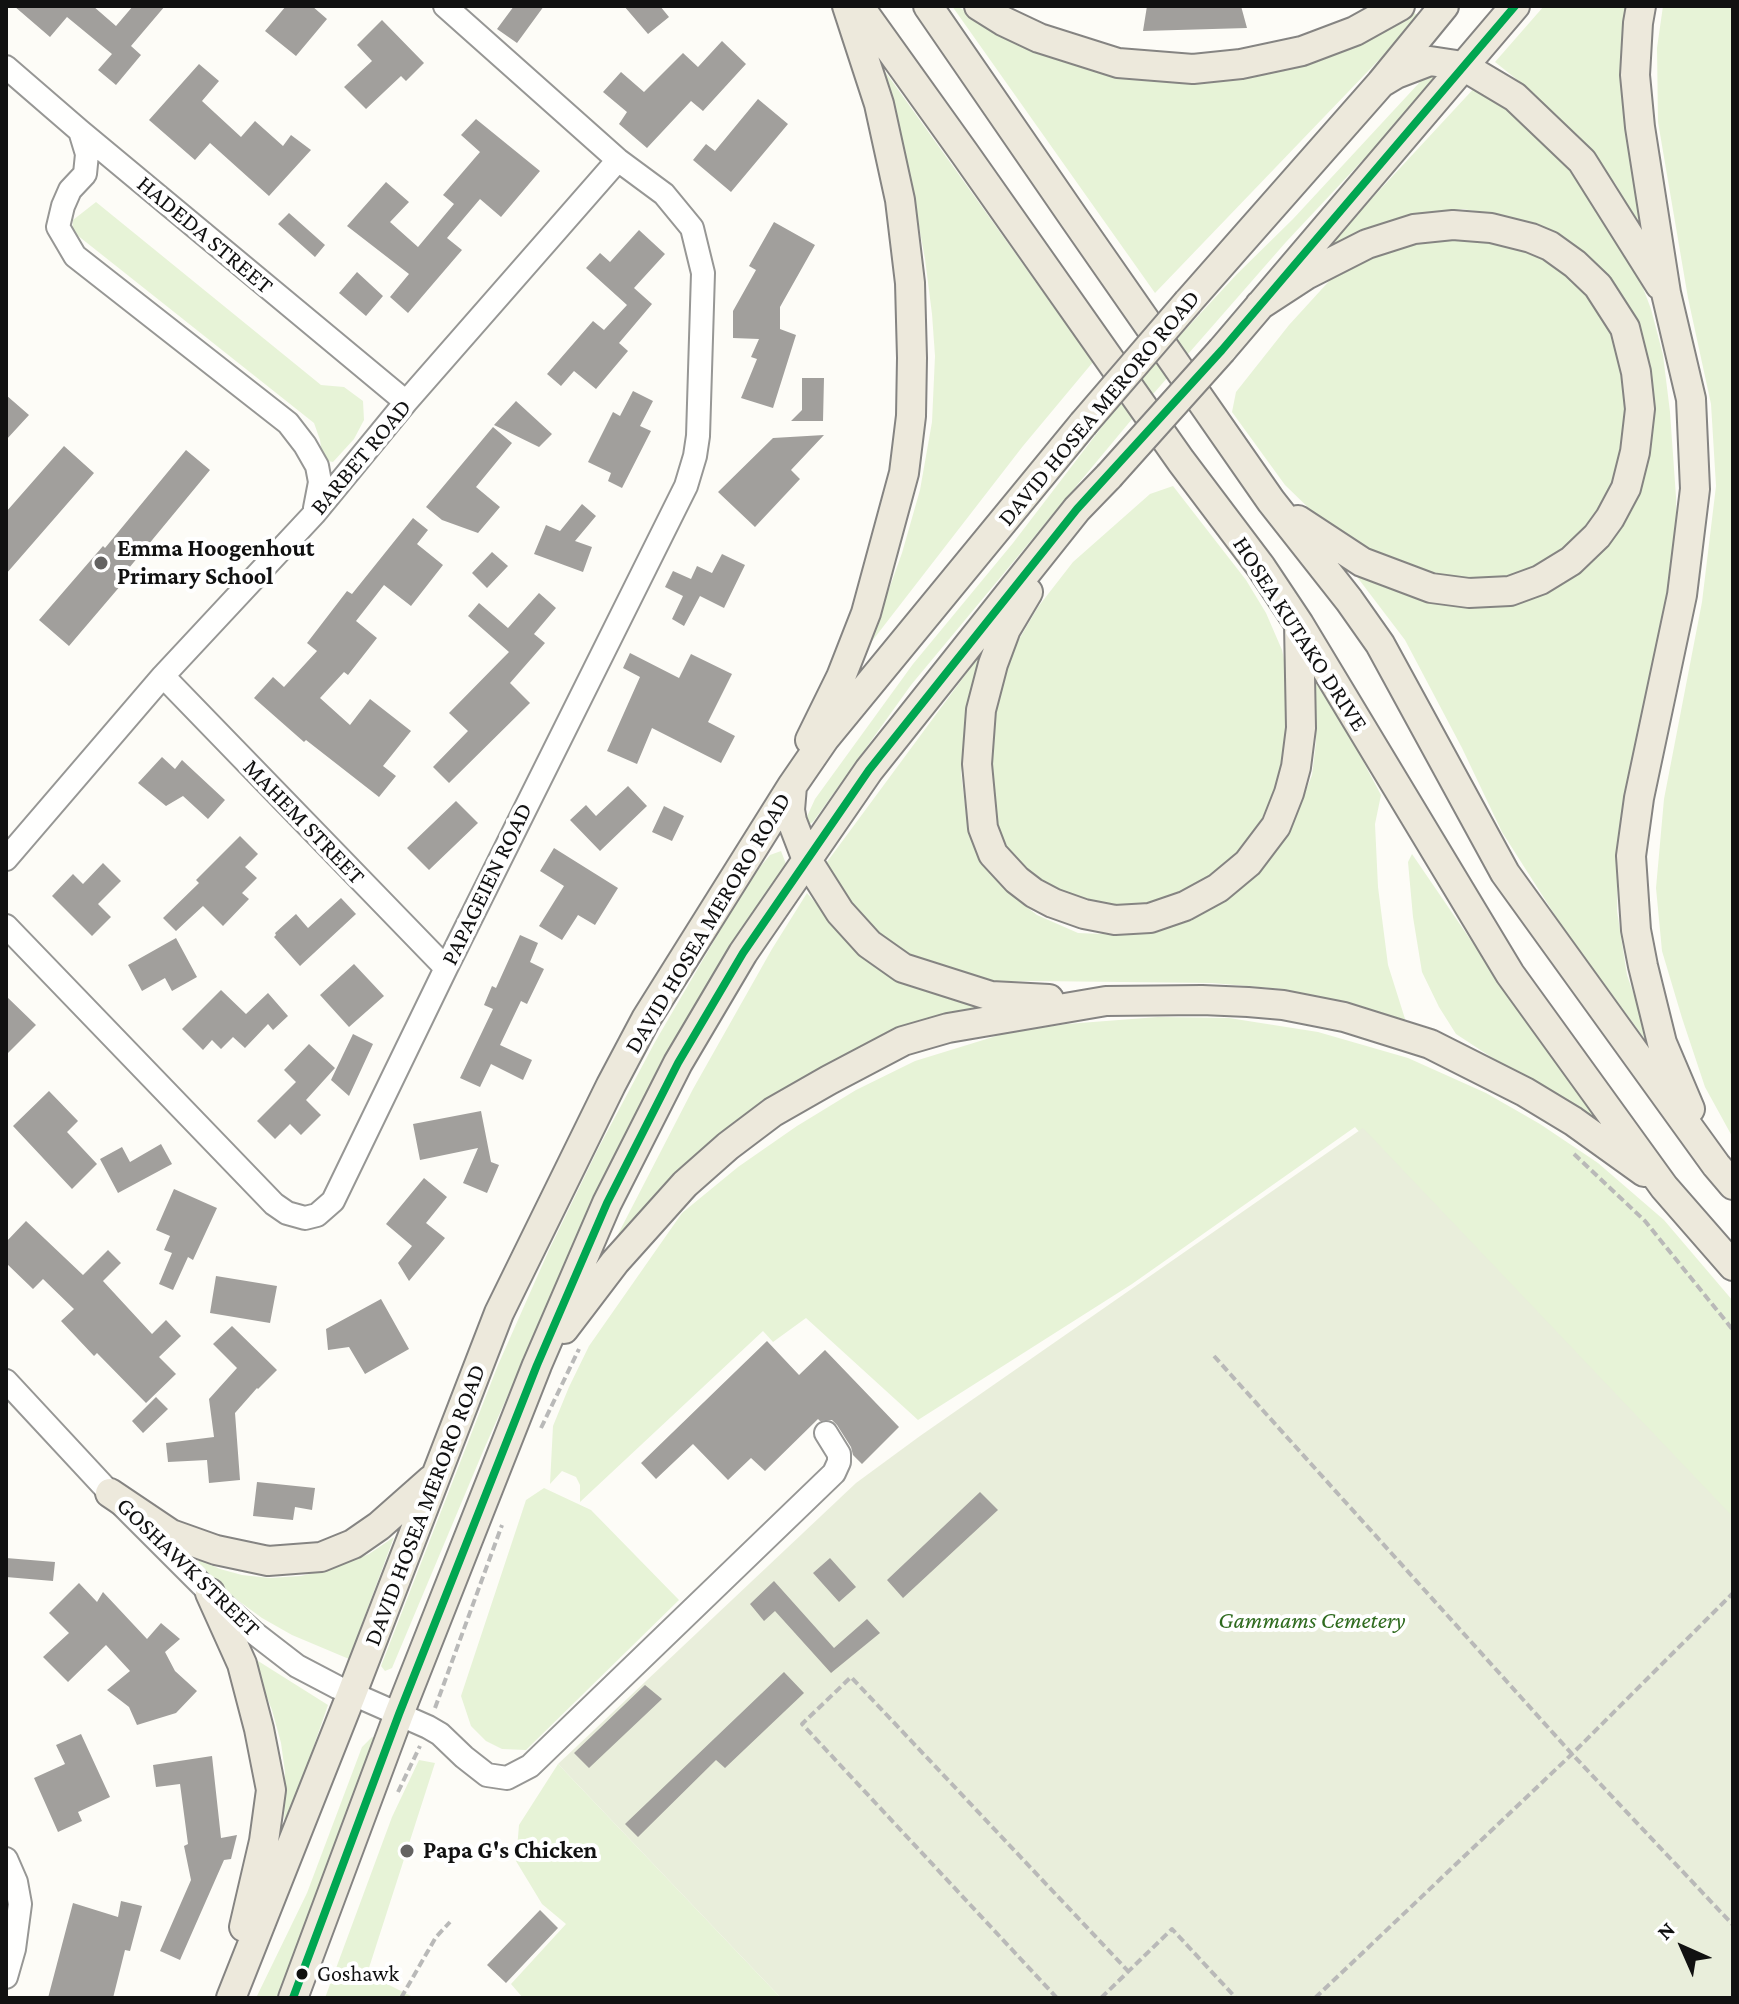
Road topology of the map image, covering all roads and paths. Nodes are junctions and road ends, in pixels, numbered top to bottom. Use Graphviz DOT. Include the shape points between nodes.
graph roads {
  1 [pos="445,6"];
  2 [pos="847,6"];
  3 [pos="859,6"];
  4 [pos="928,6"];
  5 [pos="979,6"];
  6 [pos="1400,6"];
  7 [pos="1444,6"];
  8 [pos="1515,6"];
  9 [pos="1641,6"];
  10 [pos="1463,66"];
  11 [pos="6,67"];
  12 [pos="1381,83"];
  13 [pos="80,131"];
  14 [pos="618,160"];
  15 [pos="1666,293"];
  16 [pos="1260,305"];
  17 [pos="406,402"];
  18 [pos="1271,501"];
  19 [pos="1077,509"];
  20 [pos="314,514"];
  21 [pos="1299,624"];
  22 [pos="163,676"];
  23 [pos="792,786"];
  24 [pos="6,859"];
  25 [pos="807,860"];
  26 [pos="6,926"];
  27 [pos="446,968"];
  28 [pos="1106,1001"];
  29 [pos="1568,1148"];
  30 [pos="1724,1175"];
  31 [pos="1664,1187"];
  32 [pos="1733,1266"];
  33 [pos="1733,1330"];
  34 [pos="582,1345"];
  35 [pos="1214,1356"];
  36 [pos="537,1365"];
  37 [pos="6,1381"];
  38 [pos="538,1433"];
  39 [pos="826,1433"];
  40 [pos="436,1476"];
  41 [pos="110,1493"];
  42 [pos="506,1516"];
  43 [pos="210,1593"];
  44 [pos="1733,1593"];
  45 [pos="352,1693"];
  46 [pos="399,1714"];
  47 [pos="428,1727"];
  48 [pos="1572,1754"];
  49 [pos="397,1795"];
  50 [pos="6,1859"];
  51 [pos="450,1922"];
  52 [pos="1733,1925"];
  53 [pos="1128,1971"];
  54 [pos="6,1977"];
  55 [pos="230,1998"];
  56 [pos="293,1998"];
  57 [pos="401,1998"];
  58 [pos="1057,1998"];
  59 [pos="1101,1998"];
  60 [pos="1236,1998"];
  61 [pos="1315,1998"];
  1 -- 14 [label="street, PAPAGEIEN ROAD"];
  2 -- 23 [label="main road" via="879,104 900,200 910,283 911,416 904,473 866,613"];
  3 -- 21 [label="main road, HOSEA KUTAKO DRIVE"];
  4 -- 18 [label="main road, HOSEA KUTAKO DRIVE"];
  5 -- 6 [label="main road" via="1039,38 1118,63 1193,69 1302,51"];
  7 -- 12 [label="main road, DAVID HOSEA MERORO ROAD"];
  8 -- 10 [label="main road, DAVID HOSEA MERORO ROAD"];
  9 -- 15 [label="main road" via="1635,75"];
  10 -- 12 [label="main road" via="1430,61"];
  10 -- 15 [label="main road" via="1515,97 1582,161"];
  10 -- 16 [label="main road, DAVID HOSEA MERORO ROAD"];
  11 -- 13 [label="street, HADEDA STREET"];
  12 -- 23 [label="main road, DAVID HOSEA MERORO ROAD, bridge" via="1083,424 825,738"];
  13 -- 17 [label="street, HADEDA STREET"];
  13 -- 20 [label="street" via="87,154 85,174 70,190 58,227 75,256 288,423 317,466"];
  14 -- 17 [label="street, BARBET ROAD"];
  14 -- 27 [label="street, PAPAGEIEN ROAD" via="664,194 692,228 703,273 695,456 686,486"];
  15 -- 30 [label="main road" via="1691,399 1695,489 1682,595 1631,856 1636,930 1662,1043"];
  16 -- 18 [label="main road" via="1331,261 1414,229 1453,225 1531,238 1575,264 1598,286 1618,317 1628,337 1640,409 1626,488 1610,518 1571,561 1510,591 1431,588 1392,574 1362,562"];
  16 -- 19 [label="main road, DAVID HOSEA MERORO ROAD, bridge"];
  17 -- 20 [label="street, BARBET ROAD"];
  18 -- 30 [label="main road, HOSEA KUTAKO DRIVE" via="1380,644 1505,873"];
  19 -- 21 [label="main road" via="1006,629 981,710 977,764 983,828 993,854 1017,880 1053,903 1115,920 1150,918 1218,888 1248,863 1276,826 1296,767 1301,728"];
  19 -- 25 [label="main road, DAVID HOSEA MERORO ROAD" via="869,770"];
  20 -- 22 [label="street, BARBET ROAD"];
  21 -- 31 [label="main road, HOSEA KUTAKO DRIVE" via="1510,974"];
  22 -- 24 [label="street, BARBET ROAD"];
  22 -- 27 [label="street, MAHEM STREET"];
  23 -- 25 [label="main road" via="792,821"];
  23 -- 40 [label="main road, DAVID HOSEA MERORO ROAD" via="646,1019 611,1085 499,1313"];
  25 -- 28 [label="main road" via="840,912 869,944 903,968 991,996"];
  25 -- 36 [label="main road, DAVID HOSEA MERORO ROAD" via="743,953 678,1063 607,1203"];
  26 -- 27 [label="street, PAPAGEIEN ROAD" via="274,1204 305,1218 333,1201"];
  28 -- 31 [label="main road" via="1283,1005 1344,1017 1430,1044 1573,1121"];
  28 -- 36 [label="main road" via="948,1028 903,1041 773,1112 685,1184 615,1262"];
  29 -- 33 [label="path" via="1645,1221"];
  31 -- 32 [label="main road, HOSEA KUTAKO DRIVE"];
  34 -- 38 [label="path"];
  35 -- 48 [label="path"];
  36 -- 46 [label="main road, DAVID HOSEA MERORO ROAD"];
  37 -- 41 [label="street, GOSHAWK STREET"];
  39 -- 47 [label="street, GOSHAWK STREET" via="839,1454 834,1473 530,1766 507,1778 487,1775"];
  40 -- 41 [label="main road" via="353,1544 321,1557 268,1561 171,1534"];
  40 -- 45 [label="main road, DAVID HOSEA MERORO ROAD"];
  41 -- 43 [label="street, GOSHAWK STREET"];
  42 -- 47 [label="path"];
  43 -- 45 [label="street, GOSHAWK STREET" via="297,1666"];
  43 -- 55 [label="main road" via="242,1664 271,1790"];
  44 -- 48 [label="path"];
  45 -- 46 [label="street, GOSHAWK STREET"];
  45 -- 55 [label="main road, DAVID HOSEA MERORO ROAD"];
  46 -- 47 [label="street, GOSHAWK STREET"];
  46 -- 56 [label="main road, DAVID HOSEA MERORO ROAD"];
  47 -- 49 [label="path"];
  48 -- 52 [label="path"];
  48 -- 61 [label="path"];
  50 -- 54 [label="street" via="20,1904"];
  51 -- 57 [label="path"];
  53 -- 58 [label="path" via="851,1677 802,1724"];
  53 -- 59 [label="path"];
  53 -- 60 [label="path" via="1172,1929"];
}
